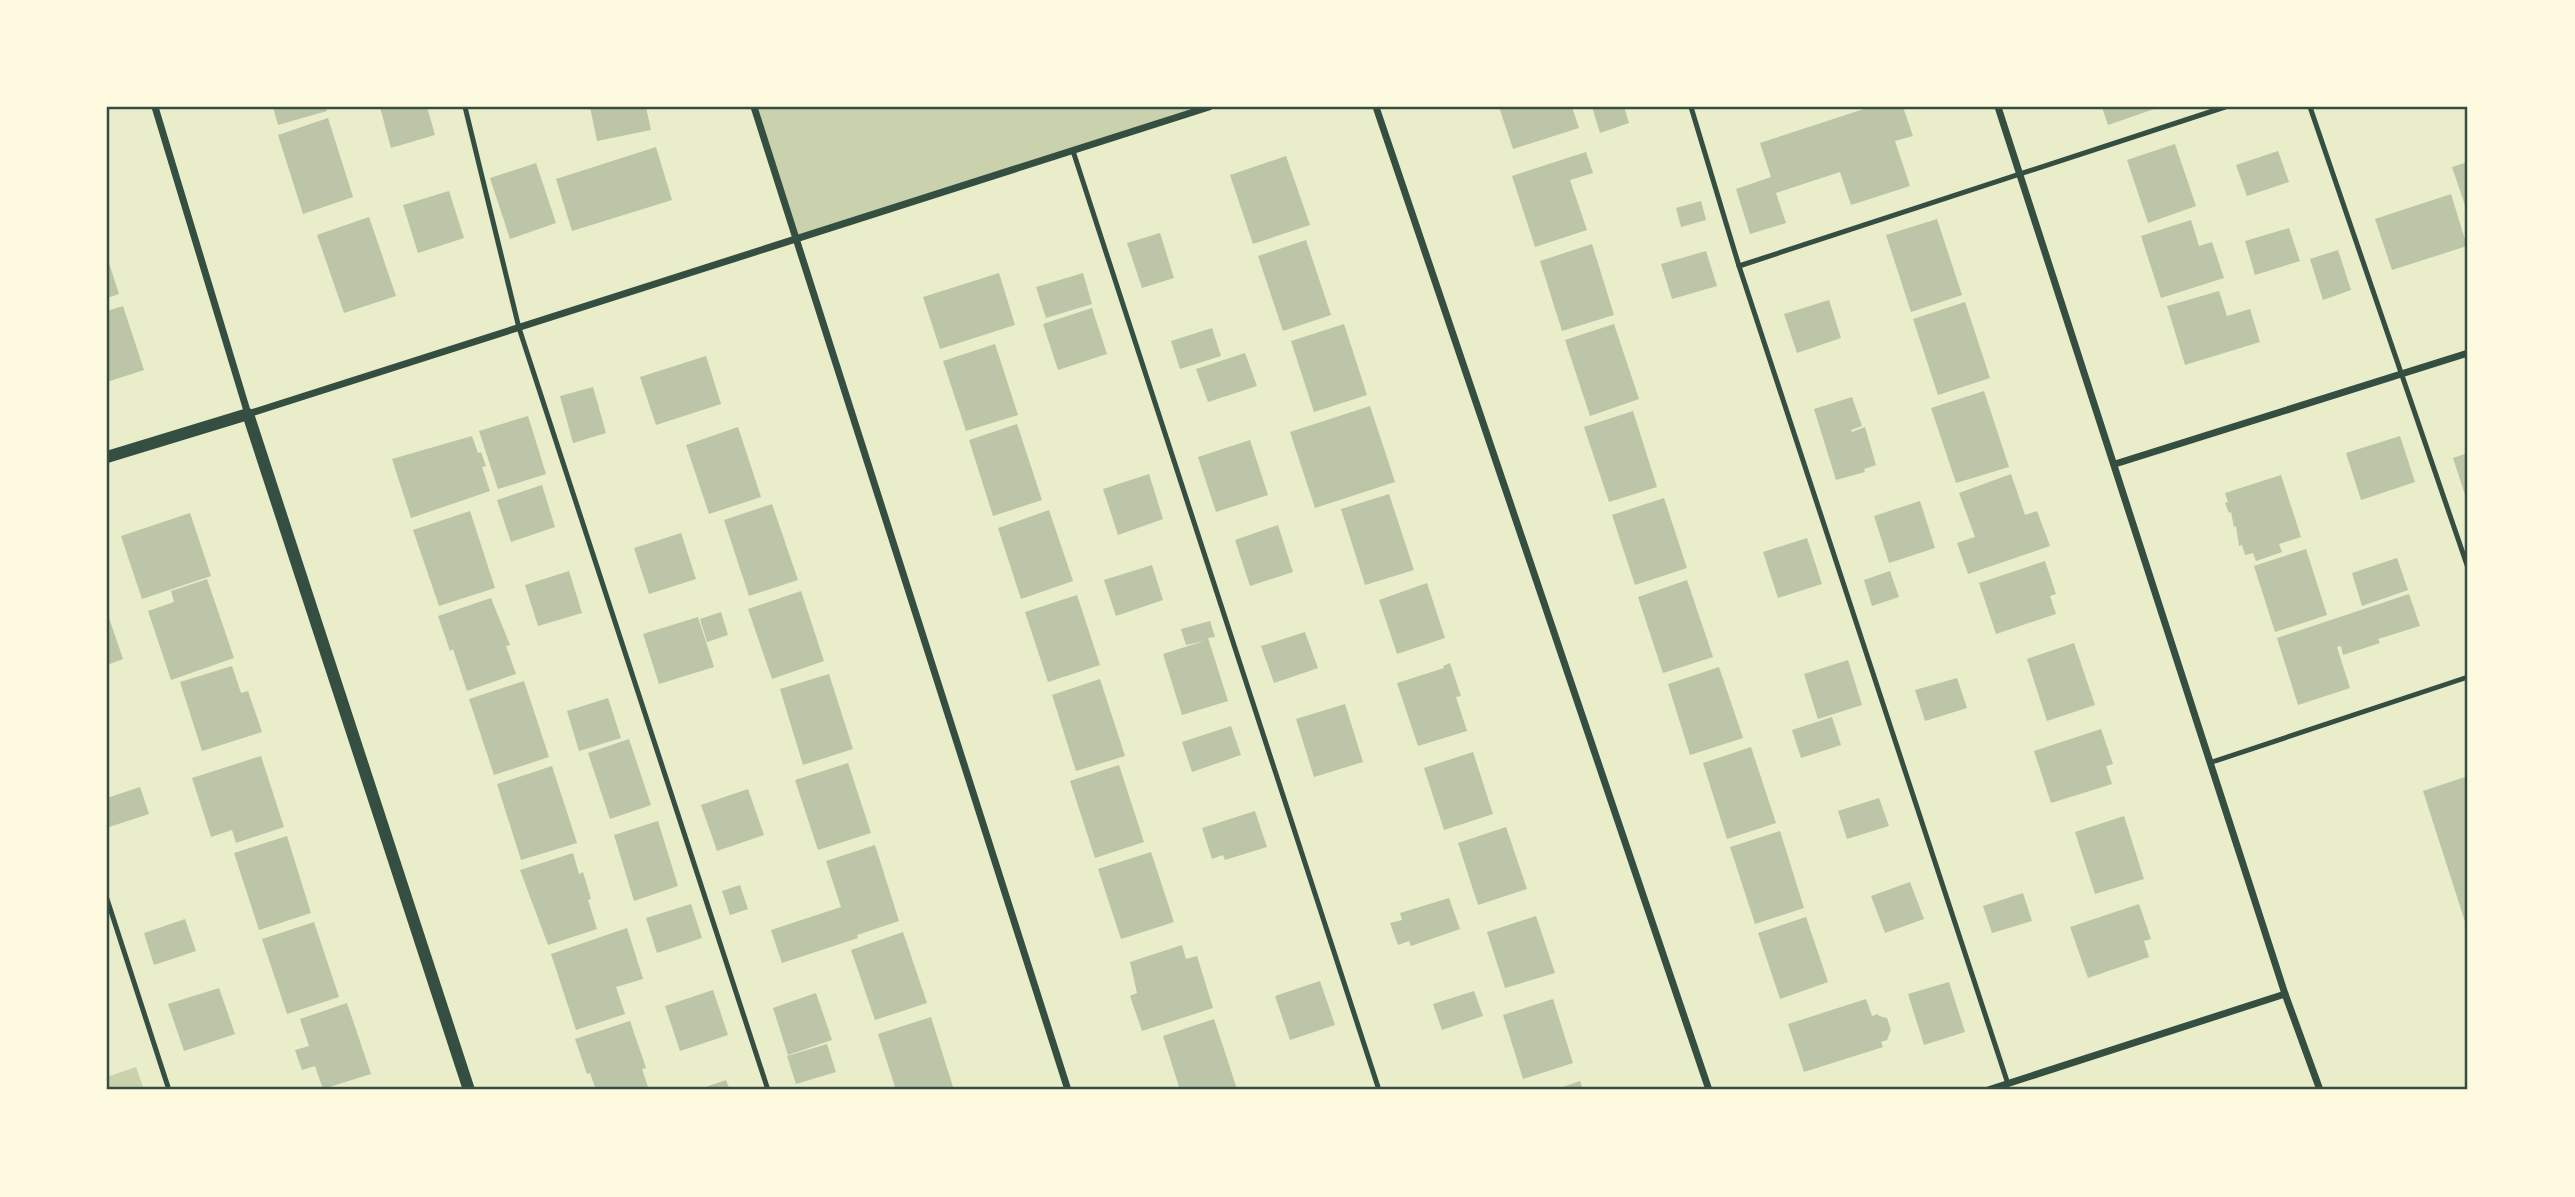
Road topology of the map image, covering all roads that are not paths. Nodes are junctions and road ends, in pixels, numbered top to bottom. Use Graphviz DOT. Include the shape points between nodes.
graph roads {
  1 [pos="155,107"];
  2 [pos="465,107"];
  3 [pos="754,107"];
  4 [pos="1209,107"];
  5 [pos="1376,107"];
  6 [pos="1691,107"];
  7 [pos="1998,107"];
  8 [pos="2225,107"];
  9 [pos="2311,107"];
  10 [pos="1073,151"];
  11 [pos="2020,173"];
  12 [pos="796,240"];
  13 [pos="1739,266"];
  14 [pos="519,328"];
  15 [pos="2468,353"];
  16 [pos="2402,374"];
  17 [pos="248,414"];
  18 [pos="107,457"];
  19 [pos="2115,464"];
  20 [pos="2468,568"];
  21 [pos="2468,677"];
  22 [pos="2212,762"];
  23 [pos="107,899"];
  24 [pos="2285,994"];
  25 [pos="2008,1084"];
  26 [pos="169,1090"];
  27 [pos="469,1090"];
  28 [pos="768,1090"];
  29 [pos="1068,1090"];
  30 [pos="1379,1090"];
  31 [pos="1709,1090"];
  32 [pos="1988,1090"];
  33 [pos="2320,1090"];
  1 -- 17 [label="street"];
  2 -- 14 [label="lane"];
  3 -- 12 [label="street"];
  4 -- 10 [label="street"];
  5 -- 31 [label="street"];
  6 -- 13 [label="lane"];
  7 -- 11 [label="street"];
  8 -- 11 [label="lane"];
  9 -- 16 [label="lane"];
  10 -- 12 [label="street"];
  10 -- 30 [label="lane"];
  11 -- 13 [label="lane"];
  11 -- 19 [label="street"];
  12 -- 14 [label="street"];
  12 -- 29 [label="street"];
  13 -- 25 [label="lane"];
  14 -- 17 [label="street"];
  14 -- 28 [label="lane"];
  15 -- 16 [label="street"];
  16 -- 19 [label="street"];
  16 -- 20 [label="lane"];
  17 -- 18 [label="street"];
  17 -- 27 [label="street"];
  19 -- 22 [label="street"];
  21 -- 22 [label="lane"];
  22 -- 24 [label="street"];
  23 -- 26 [label="lane"];
  24 -- 25 [label="street"];
  24 -- 33 [label="street"];
  25 -- 32 [label="street"];
}
